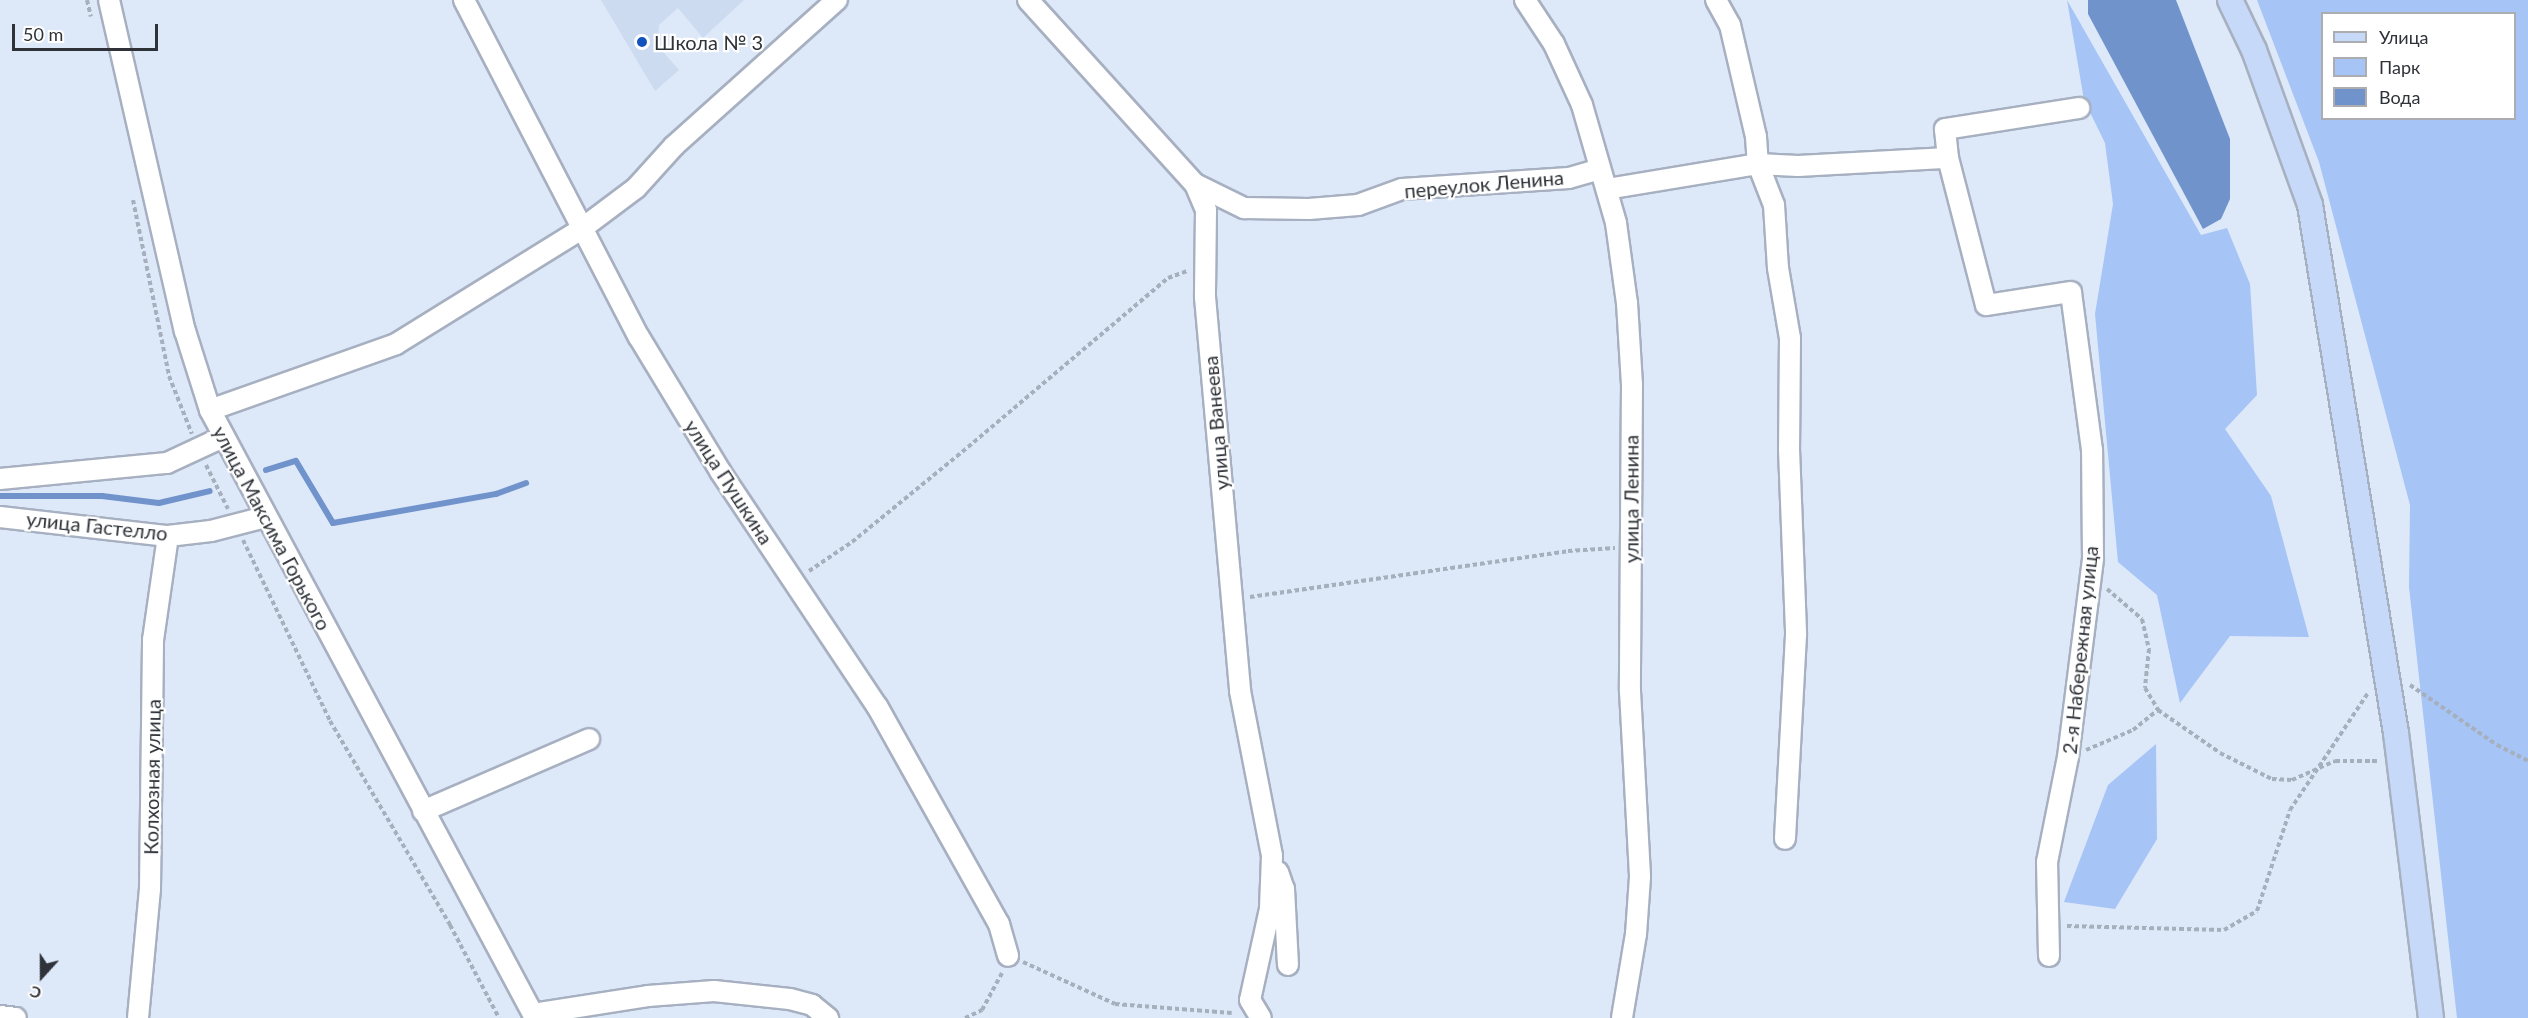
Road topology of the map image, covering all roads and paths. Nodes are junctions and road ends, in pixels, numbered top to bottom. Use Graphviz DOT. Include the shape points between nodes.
graph roads {
  1 [pos="87,0"];
  2 [pos="110,0"];
  3 [pos="464,0"];
  4 [pos="837,0"];
  5 [pos="1028,0"];
  6 [pos="1525,0"];
  7 [pos="1716,0"];
  8 [pos="2230,0"];
  9 [pos="93,27"];
  10 [pos="2079,108"];
  11 [pos="1948,158"];
  12 [pos="1758,164"];
  13 [pos="1600,169"];
  14 [pos="1195,184"];
  15 [pos="1607,189"];
  16 [pos="131,191"];
  17 [pos="1244,208"];
  18 [pos="580,230"];
  19 [pos="1208,236"];
  20 [pos="1205,264"];
  21 [pos="210,410"];
  22 [pos="223,437"];
  23 [pos="198,448"];
  24 [pos="0,479"];
  25 [pos="0,517"];
  26 [pos="265,517"];
  27 [pos="236,526"];
  28 [pos="168,536"];
  29 [pos="1631,547"];
  30 [pos="2090,580"];
  31 [pos="794,582"];
  32 [pos="1232,599"];
  33 [pos="2384,668"];
  34 [pos="2158,710"];
  35 [pos="589,739"];
  36 [pos="2068,757"];
  37 [pos="2400,761"];
  38 [pos="2528,761"];
  39 [pos="2319,767"];
  40 [pos="423,811"];
  41 [pos="1785,839"];
  42 [pos="1272,856"];
  43 [pos="2048,926"];
  44 [pos="1008,956"];
  45 [pos="2049,956"];
  46 [pos="1288,965"];
  47 [pos="0,1016"];
  48 [pos="534,1016"];
  49 [pos="16,1018"];
  50 [pos="138,1018"];
  51 [pos="499,1018"];
  52 [pos="828,1018"];
  53 [pos="964,1018"];
  54 [pos="1229,1018"];
  55 [pos="1261,1018"];
  56 [pos="1622,1018"];
  57 [pos="2430,1018"];
  1 -- 9 [label="path"];
  2 -- 21 [label="street, улица Максима Горького" via="185,331"];
  3 -- 18 [label="street, улица Пушкина" via="545,150"];
  4 -- 18 [label="street" via="674,146 636,188"];
  5 -- 14 [label="street, улица Ванеева"];
  6 -- 13 [label="street, улица Ленина" via="1569,73"];
  7 -- 12 [label="street" via="1730,26 1756,137"];
  8 -- 33 [label="main road" via="2254,51 2310,205 2343,387"];
  10 -- 11 [label="street" via="1945,129"];
  11 -- 12 [label="street" via="1798,166"];
  11 -- 30 [label="street, 2-я Набережная улица" via="1986,305 2071,292 2092,450"];
  12 -- 15 [label="street"];
  12 -- 41 [label="street" via="1774,205 1778,268 1790,338 1789,449 1796,635"];
  13 -- 15 [label="street, улица Ленина"];
  13 -- 17 [label="street, переулок Ленина" via="1569,178 1402,189 1358,205"];
  14 -- 17 [label="street, переулок Ленина"];
  14 -- 19 [label="street, улица Ванеева" via="1204,202"];
  15 -- 29 [label="street, улица Ленина" via="1627,303 1632,384"];
  16 -- 23 [label="path" via="169,376"];
  17 -- 19 [label="street" via="1216,219"];
  18 -- 21 [label="street" via="396,344"];
  18 -- 31 [label="street, улица Пушкина" via="668,387"];
  19 -- 20 [label="street, улица Ванеева"];
  20 -- 31 [label="path" via="1168,278 852,542"];
  20 -- 32 [label="street, улица Ванеева"];
  21 -- 22 [label="street, улица Максима Горького"];
  22 -- 23 [label="street"];
  22 -- 26 [label="street, улица Максима Горького"];
  23 -- 24 [label="street" via="166,463"];
  23 -- 27 [label="path"];
  25 -- 28 [label="street, улица Гастелло"];
  26 -- 27 [label="street, улица Гастелло"];
  26 -- 40 [label="street, улица Максима Горького"];
  27 -- 28 [label="street, улица Гастелло"];
  27 -- 51 [label="path" via="330,721 450,925"];
  28 -- 50 [label="street, Колхозная улица" via="153,640 150,889"];
  29 -- 32 [label="path" via="1568,551"];
  29 -- 56 [label="street, улица Ленина" via="1630,690 1640,877 1636,934"];
  30 -- 34 [label="path" via="2117,595 2142,619 2149,649 2145,688"];
  30 -- 36 [label="street, 2-я Набережная улица"];
  31 -- 44 [label="street, улица Пушкина" via="878,706 999,924"];
  32 -- 42 [label="street, улица Ванеева" via="1244,722"];
  33 -- 37 [label="main road"];
  33 -- 38 [label="path" via="2497,745"];
  33 -- 39 [label="path"];
  34 -- 36 [label="path" via="2133,730"];
  34 -- 39 [label="path" via="2220,753 2272,779 2292,780"];
  35 -- 40 [label="street"];
  36 -- 43 [label="street, 2-я Набережная улица" via="2046,862"];
  37 -- 39 [label="path" via="2335,761"];
  37 -- 57 [label="main road"];
  39 -- 43 [label="path" via="2290,810 2257,911 2224,930"];
  40 -- 48 [label="street, улица Максима Горького"];
  42 -- 46 [label="street" via="1284,890"];
  42 -- 55 [label="street, улица Ванеева" via="1270,909 1250,1000"];
  43 -- 45 [label="street, 2-я Набережная улица"];
  44 -- 53 [label="path" via="982,1010"];
  44 -- 54 [label="path" via="1115,1004 1232,1013"];
  47 -- 49 [label="street"];
  48 -- 52 [label="street" via="648,996 714,991 790,999 812,1005"];
}
